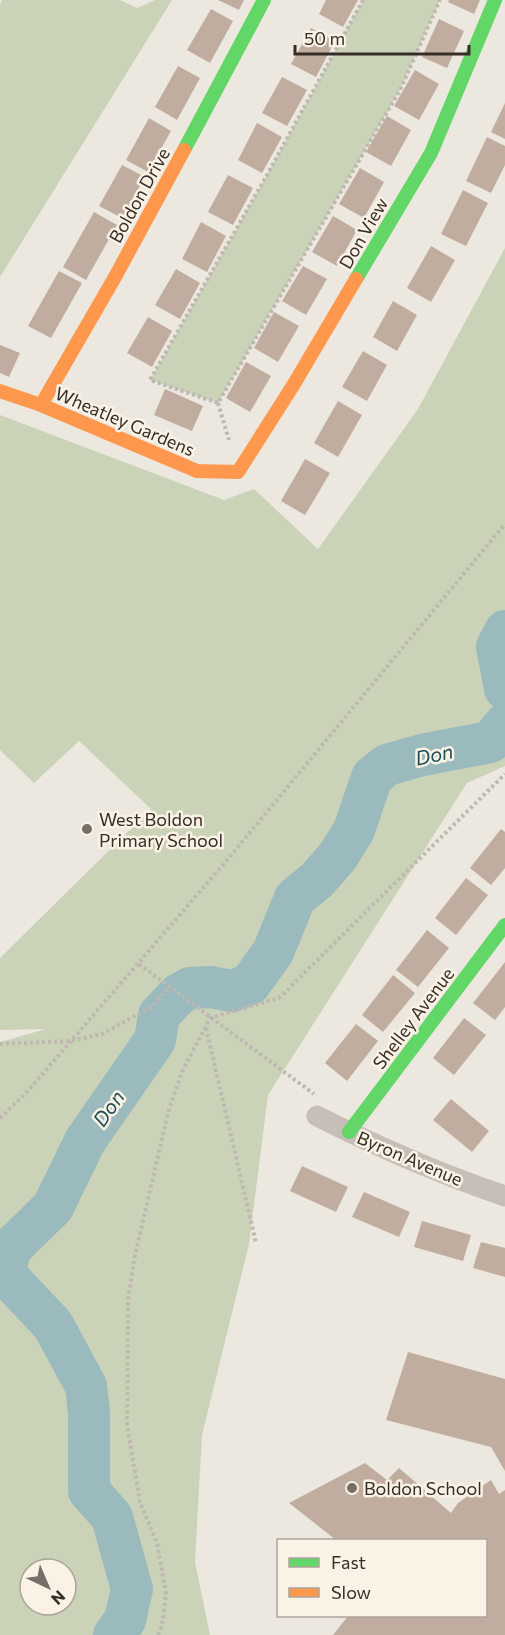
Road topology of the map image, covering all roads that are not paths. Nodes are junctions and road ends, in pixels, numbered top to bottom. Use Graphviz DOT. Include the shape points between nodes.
graph roads {
  1 [pos="264,0"];
  2 [pos="495,0"];
  3 [pos="0,391"];
  4 [pos="41,405"];
  5 [pos="238,472"];
  6 [pos="505,925"];
  7 [pos="317,1116"];
  8 [pos="349,1132"];
  9 [pos="505,1196"];
  1 -- 4 [label="street, Boldon Drive"];
  2 -- 5 [label="street, Don View" via="431,153"];
  3 -- 4 [label="street, Wheatley Gardens"];
  4 -- 5 [label="street, Wheatley Gardens" via="197,471"];
  6 -- 8 [label="street, Shelley Avenue"];
  7 -- 8 [label="street, Byron Avenue"];
  8 -- 9 [label="street, Byron Avenue" via="454,1179"];
}
